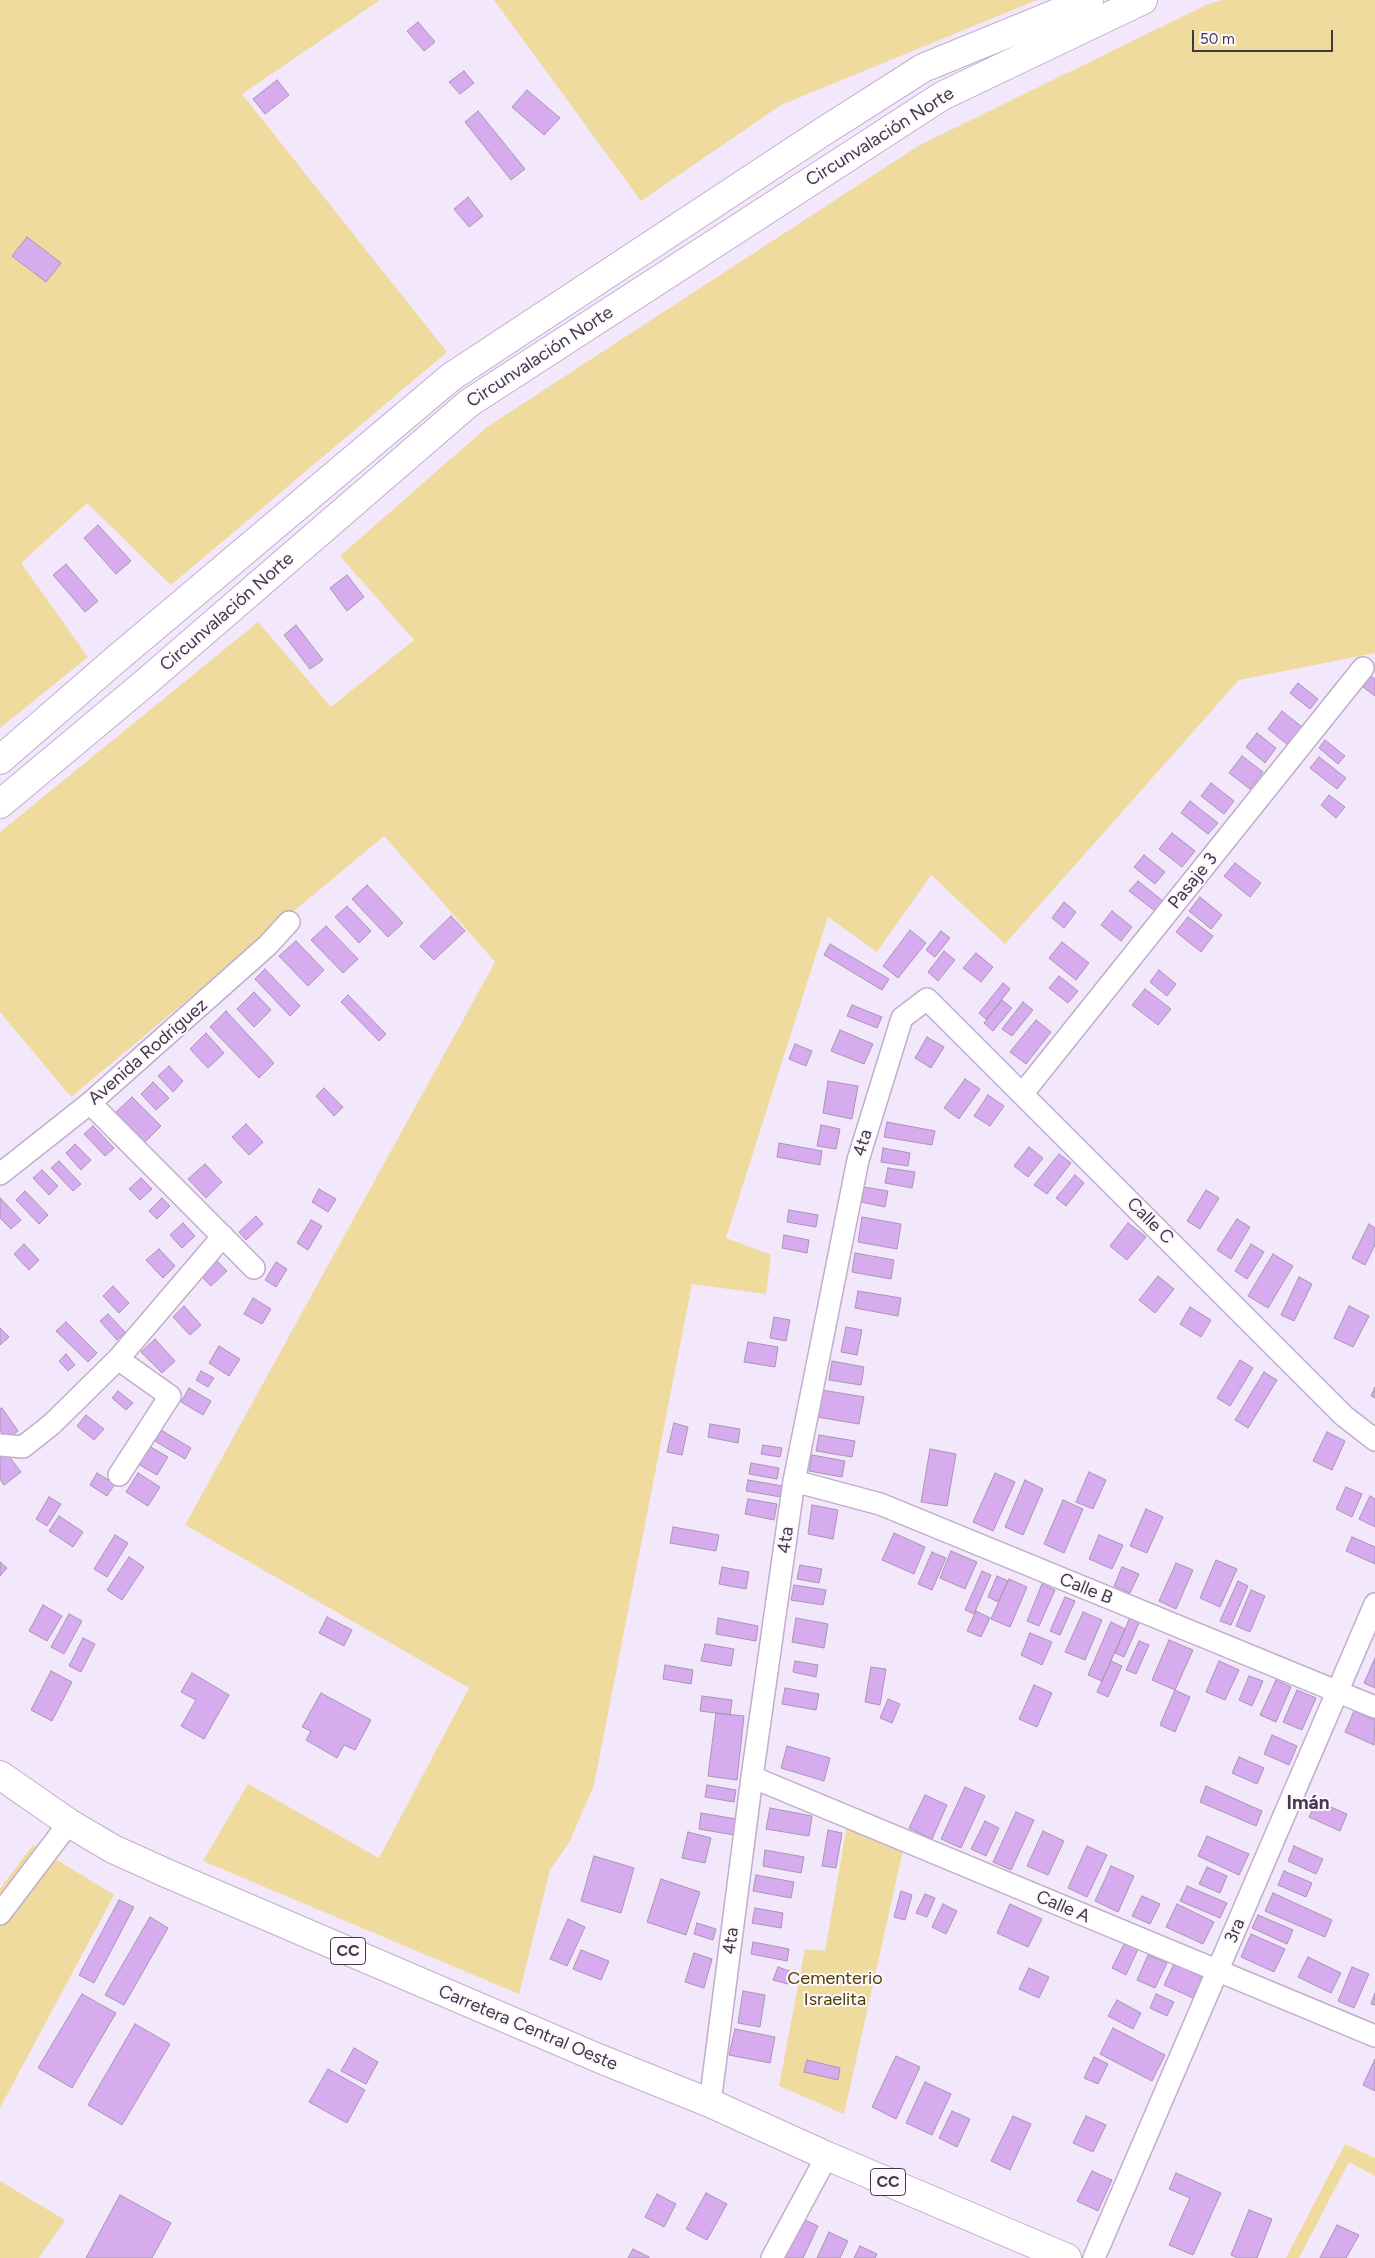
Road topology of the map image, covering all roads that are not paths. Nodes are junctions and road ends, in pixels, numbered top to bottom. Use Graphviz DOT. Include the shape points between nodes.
graph roads {
  1 [pos="1089,0"];
  2 [pos="1143,0"];
  3 [pos="890,89"];
  4 [pos="903,121"];
  5 [pos="1363,668"];
  6 [pos="0,760"];
  7 [pos="0,804"];
  8 [pos="288,922"];
  9 [pos="927,999"];
  10 [pos="1023,1094"];
  11 [pos="90,1103"];
  12 [pos="0,1174"];
  13 [pos="223,1236"];
  14 [pos="254,1268"];
  15 [pos="118,1359"];
  16 [pos="1375,1440"];
  17 [pos="0,1445"];
  18 [pos="119,1475"];
  19 [pos="794,1481"];
  20 [pos="1375,1604"];
  21 [pos="1337,1692"];
  22 [pos="1375,1707"];
  23 [pos="0,1775"];
  24 [pos="752,1777"];
  25 [pos="68,1823"];
  26 [pos="0,1914"];
  27 [pos="1218,1972"];
  28 [pos="1375,2036"];
  29 [pos="710,2102"];
  30 [pos="827,2156"];
  31 [pos="772,2258"];
  32 [pos="1068,2258"];
  33 [pos="1094,2258"];
  1 -- 3 [label="main road, Circunvalación Norte" via="923,68"];
  2 -- 4 [label="main road, Circunvalación Norte" via="942,96"];
  3 -- 4 [label="main road"];
  3 -- 6 [label="main road, Circunvalación Norte" via="451,377"];
  4 -- 7 [label="main road, Circunvalación Norte" via="469,403"];
  5 -- 10 [label="street, Pasaje 3"];
  8 -- 11 [label="street, Avenida Rodriguez" via="268,945"];
  9 -- 10 [label="street, Calle C"];
  9 -- 19 [label="street, 4ta" via="902,1018 858,1160"];
  10 -- 16 [label="street, Calle C" via="1344,1416"];
  11 -- 12 [label="street, Avenida Rodriguez"];
  11 -- 13 [label="street"];
  13 -- 14 [label="street"];
  13 -- 15 [label="street"];
  15 -- 17 [label="street" via="52,1424 23,1447"];
  15 -- 18 [label="street" via="170,1396"];
  19 -- 21 [label="street, Calle B" via="880,1504"];
  19 -- 24 [label="street, 4ta"];
  20 -- 21 [label="street, 3ra"];
  21 -- 22 [label="street, Calle B"];
  21 -- 27 [label="street, 3ra"];
  23 -- 25 [label="main road, Carretera Central Oeste / CC"];
  24 -- 27 [label="street, Calle A"];
  24 -- 29 [label="street, 4ta"];
  25 -- 26 [label="street"];
  25 -- 29 [label="main road, Carretera Central Oeste / CC" via="113,1849 201,1889 598,2058"];
  27 -- 28 [label="street, Calle A"];
  27 -- 33 [label="street, 3ra"];
  29 -- 30 [label="main road, Carretera Central Oeste / CC"];
  30 -- 31 [label="street"];
  30 -- 32 [label="main road, Carretera Central Oeste / CC"];
}
